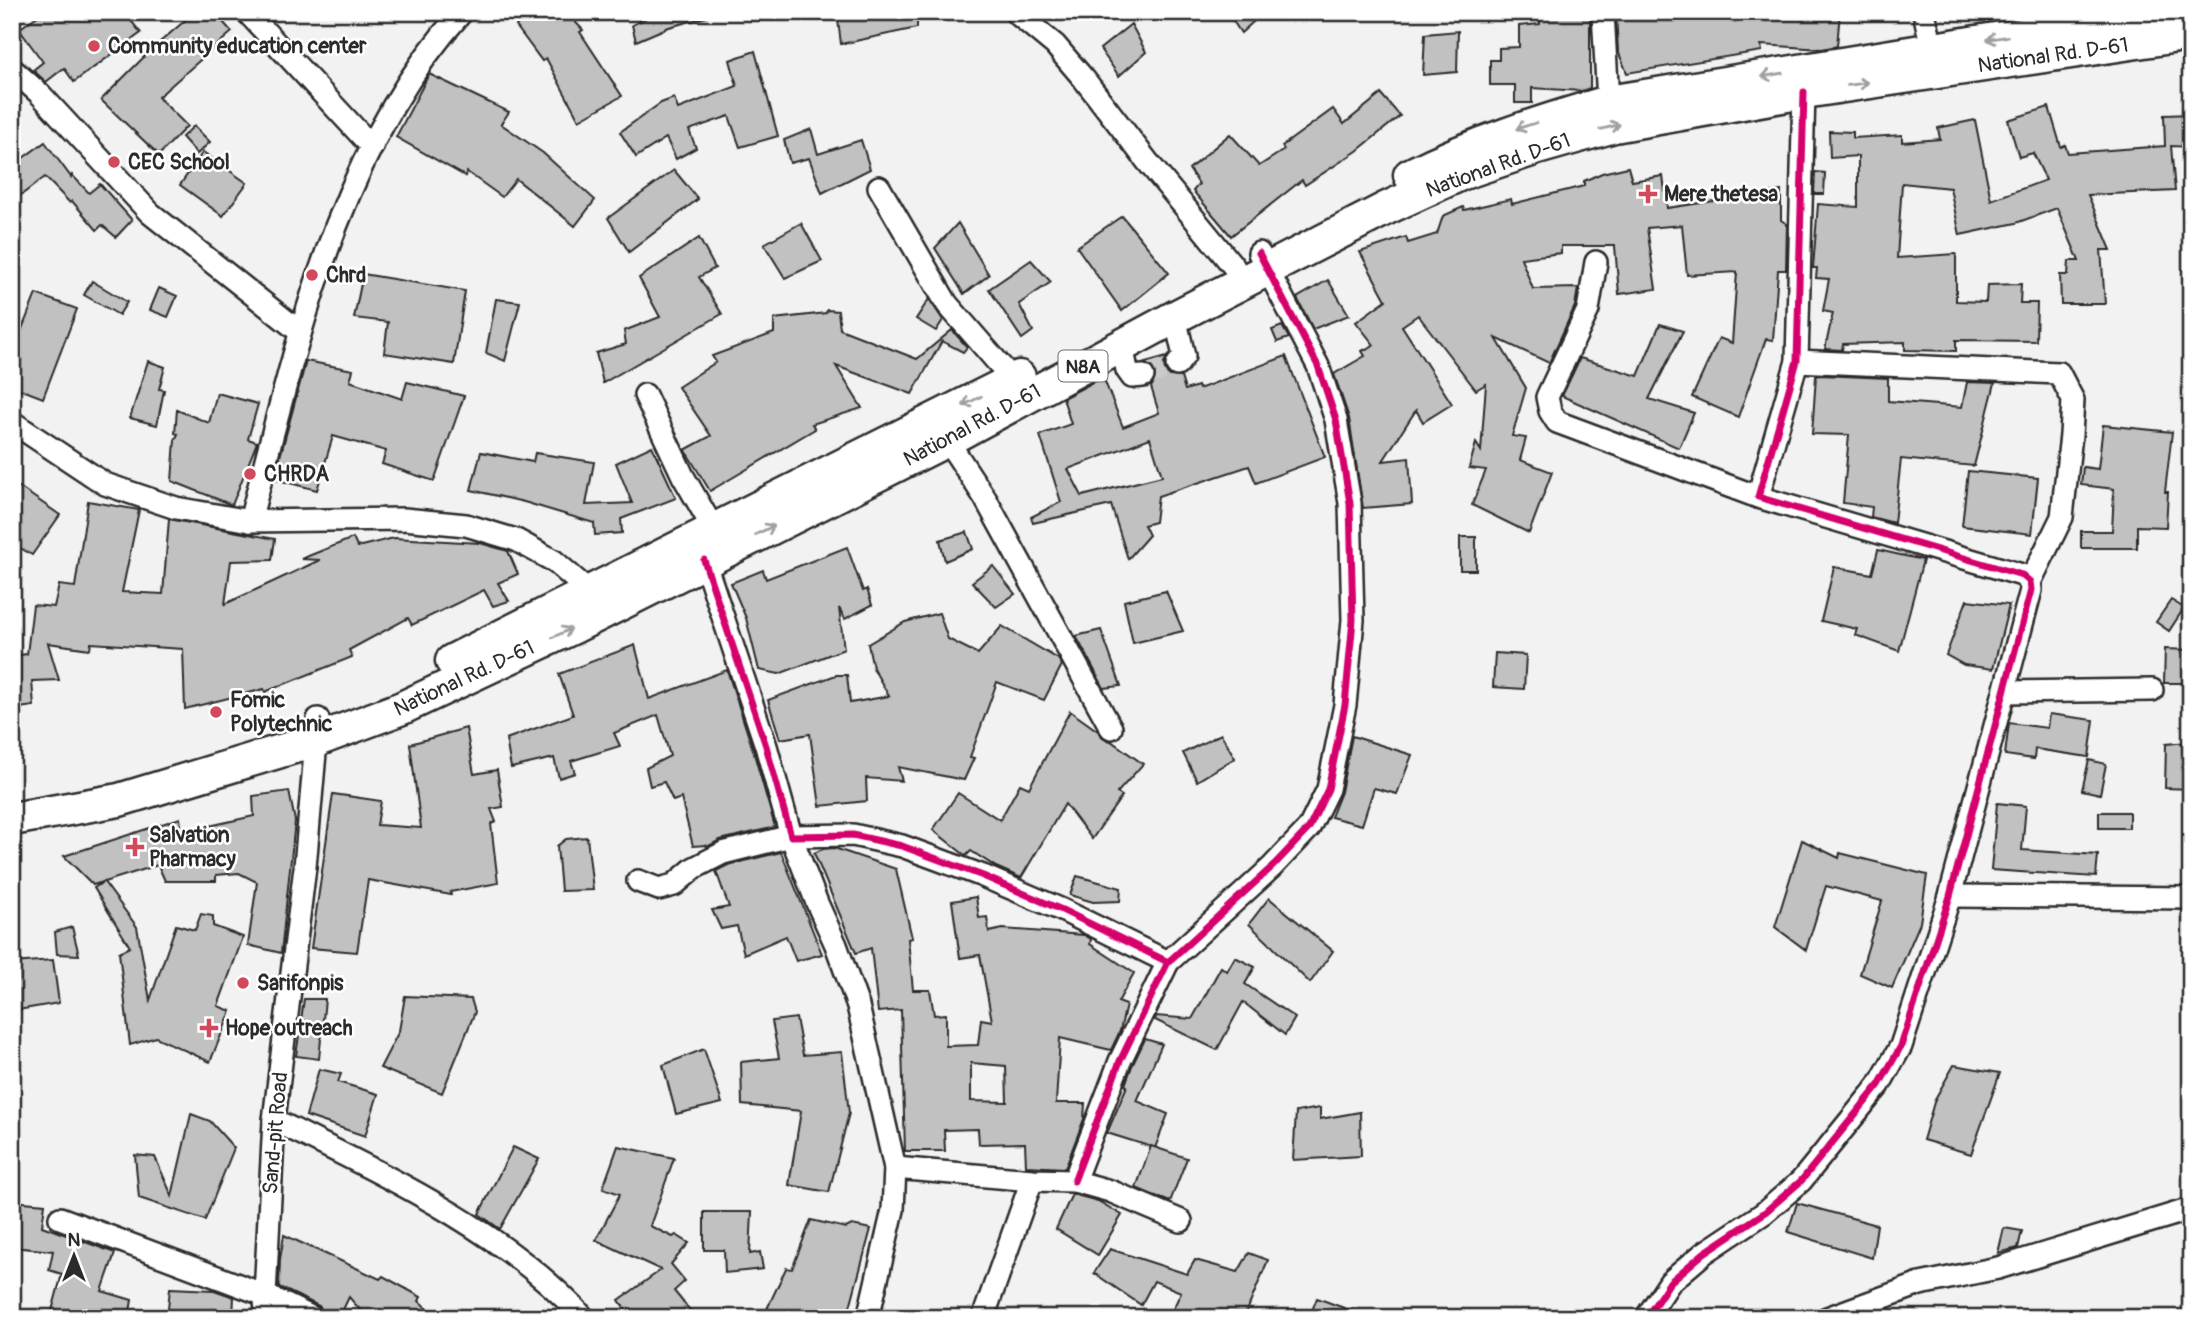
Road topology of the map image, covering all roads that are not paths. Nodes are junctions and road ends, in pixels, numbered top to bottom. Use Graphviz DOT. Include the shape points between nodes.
graph roads {
  1 [pos="247,12"];
  2 [pos="462,12"];
  3 [pos="1015,12"];
  4 [pos="1602,12"];
  5 [pos="1924,12"];
  6 [pos="2161,12"];
  7 [pos="2191,34"];
  8 [pos="1932,48"];
  9 [pos="12,69"];
  10 [pos="1804,92"];
  11 [pos="1608,102"];
  12 [pos="372,147"];
  13 [pos="879,187"];
  14 [pos="1596,262"];
  15 [pos="1254,263"];
  16 [pos="1175,317"];
  17 [pos="300,332"];
  18 [pos="1122,346"];
  19 [pos="1797,361"];
  20 [pos="1177,365"];
  21 [pos="1143,376"];
  22 [pos="1013,380"];
  23 [pos="645,396"];
  24 [pos="12,422"];
  25 [pos="947,440"];
  26 [pos="1758,497"];
  27 [pos="250,520"];
  28 [pos="714,530"];
  29 [pos="704,560"];
  30 [pos="2030,582"];
  31 [pos="591,593"];
  32 [pos="2152,690"];
  33 [pos="2005,692"];
  34 [pos="1111,728"];
  35 [pos="317,729"];
  36 [pos="12,797"];
  37 [pos="12,819"];
  38 [pos="791,836"];
  39 [pos="638,881"];
  40 [pos="1950,896"];
  41 [pos="2191,898"];
  42 [pos="1168,962"];
  43 [pos="274,1120"];
  44 [pos="895,1168"];
  45 [pos="1032,1180"];
  46 [pos="1074,1181"];
  47 [pos="2191,1209"];
  48 [pos="60,1218"];
  49 [pos="1181,1221"];
  50 [pos="265,1295"];
  51 [pos="266,1318"];
  52 [pos="313,1318"];
  53 [pos="584,1318"];
  54 [pos="868,1318"];
  55 [pos="983,1318"];
  56 [pos="1646,1318"];
  57 [pos="1827,1318"];
  1 -- 12 [label="street"];
  2 -- 12 [label="street" via="410,80"];
  3 -- 15 [label="street" via="1055,46 1147,162"];
  4 -- 11 [label="street"];
  5 -- 8 [label="street"];
  6 -- 8 [label="highway, National Rd. D-61 / N8A, one-way"];
  10 -- 7 [label="highway, National Rd. D-61 / N8A, one-way"];
  8 -- 11 [label="highway, National Rd. D-61 / N8A, one-way"];
  9 -- 17 [label="street" via="150,213"];
  15 -- 10 [label="highway, National Rd. D-61 / N8A, one-way" via="1451,179 1537,148 1614,126"];
  10 -- 19 [label="street"];
  11 -- 15 [label="highway, National Rd. D-61 / N8A, one-way" via="1453,153"];
  12 -- 17 [label="street" via="335,230"];
  13 -- 22 [label="street" via="947,304"];
  14 -- 26 [label="street" via="1588,310 1547,397 1557,422"];
  15 -- 16 [label="highway, National Rd. D-61 / N8A"];
  15 -- 22 [label="highway, National Rd. D-61 / N8A"];
  15 -- 42 [label="street" via="1318,366 1336,420 1350,516 1353,620 1345,705 1328,789 1308,828"];
  16 -- 18 [label="highway, National Rd. D-61 / N8A"];
  16 -- 20 [label="street" via="1184,356"];
  17 -- 27 [label="street"];
  18 -- 21 [label="street" via="1127,370 1132,377"];
  18 -- 25 [label="highway, National Rd. D-61 / N8A"];
  19 -- 26 [label="street"];
  19 -- 30 [label="street" via="2059,373 2073,400 2062,517"];
  22 -- 28 [label="highway, National Rd. D-61 / N8A, one-way"];
  23 -- 28 [label="street"];
  24 -- 27 [label="street" via="105,484 176,508"];
  29 -- 25 [label="highway, National Rd. D-61 / N8A, one-way"];
  25 -- 34 [label="street" via="985,498"];
  26 -- 30 [label="street" via="2022,575"];
  27 -- 31 [label="street" via="404,519 466,525 516,540 554,561"];
  28 -- 31 [label="highway, National Rd. D-61 / N8A"];
  35 -- 29 [label="highway, National Rd. D-61 / N8A, one-way" via="402,708"];
  29 -- 38 [label="street"];
  30 -- 33 [label="street"];
  31 -- 35 [label="highway, National Rd. D-61 / N8A"];
  32 -- 33 [label="street"];
  33 -- 40 [label="street"];
  35 -- 36 [label="highway, National Rd. D-61 / N8A" via="106,782"];
  35 -- 37 [label="highway, National Rd. D-61 / N8A" via="118,800"];
  35 -- 43 [label="street, Sand-pit Road"];
  38 -- 39 [label="street" via="723,853 674,885 659,889"];
  38 -- 42 [label="street" via="853,835 902,846 1028,895"];
  38 -- 44 [label="street" via="858,1006"];
  40 -- 41 [label="street"];
  40 -- 56 [label="street" via="1901,1046 1880,1085 1801,1181 1670,1282"];
  42 -- 46 [label="street" via="1120,1061"];
  43 -- 50 [label="street, Sand-pit Road"];
  43 -- 53 [label="street" via="451,1213 516,1257"];
  44 -- 45 [label="street"];
  44 -- 54 [label="street" via="893,1210"];
  45 -- 46 [label="street"];
  45 -- 55 [label="street"];
  46 -- 49 [label="street"];
  47 -- 57 [label="street" via="1998,1268 1920,1284"];
  48 -- 50 [label="street"];
  50 -- 51 [label="street, Sand-pit Road"];
  50 -- 52 [label="street"];
}
